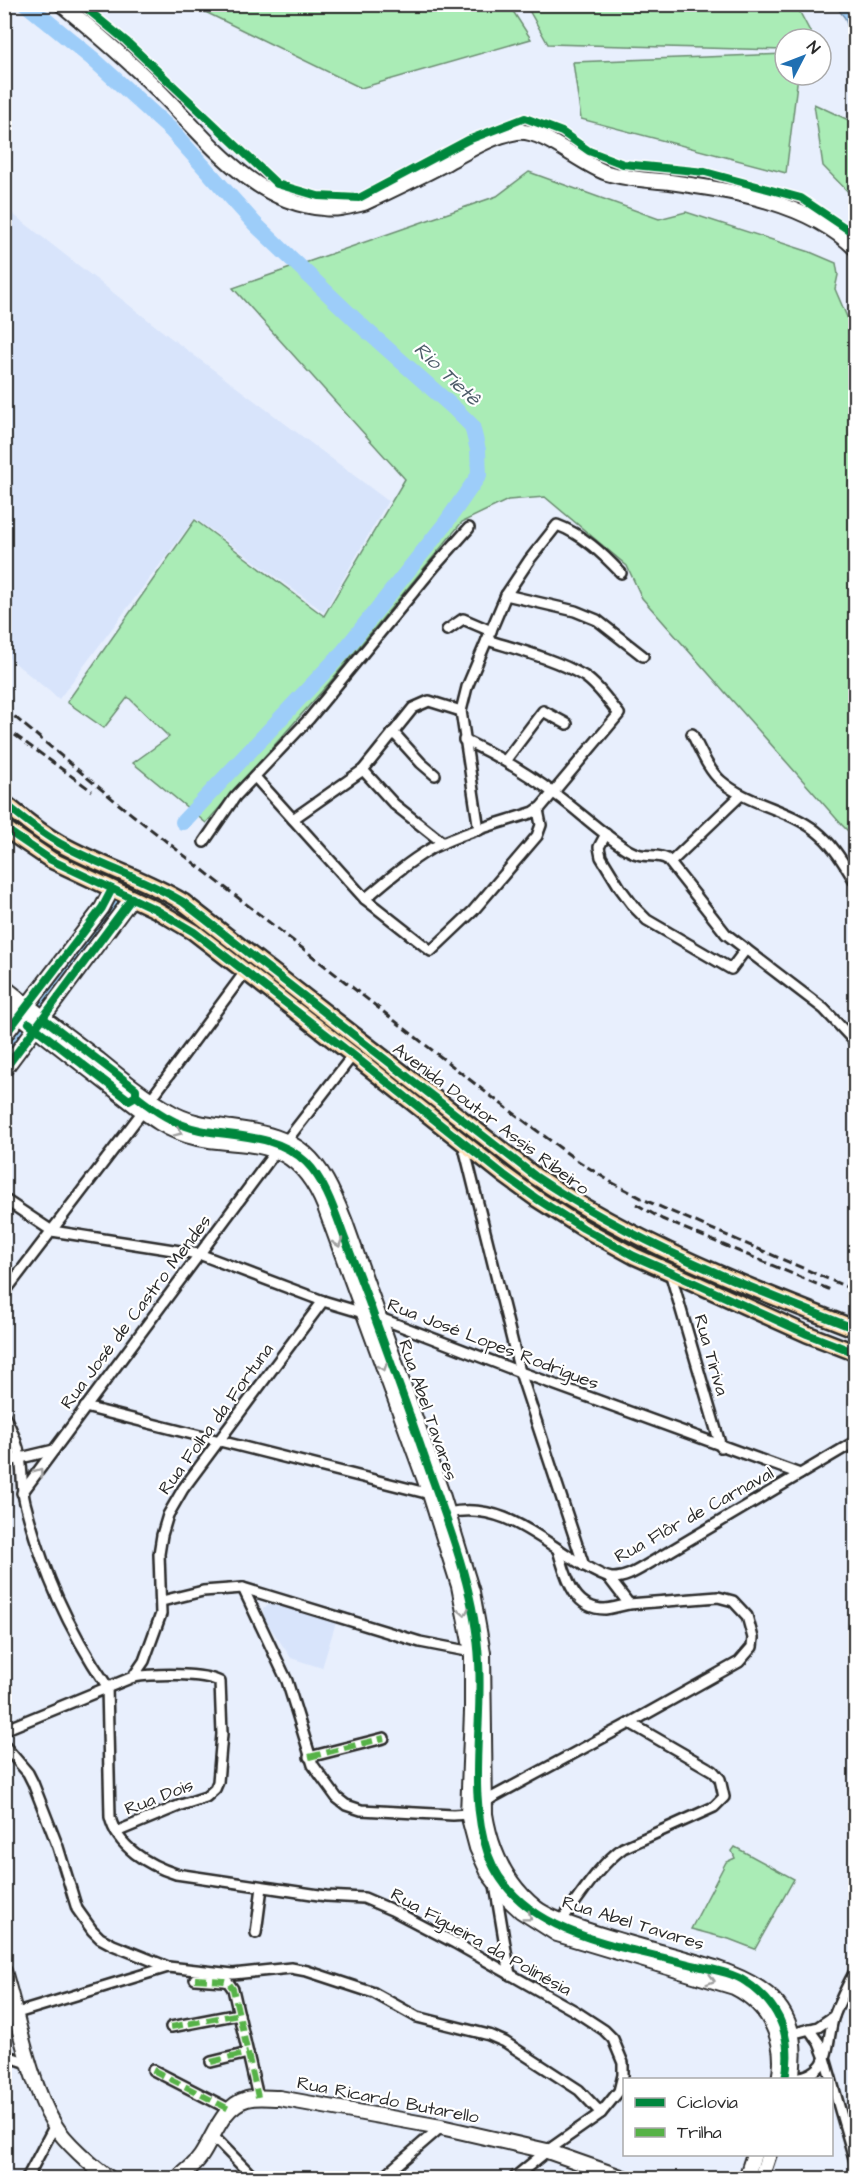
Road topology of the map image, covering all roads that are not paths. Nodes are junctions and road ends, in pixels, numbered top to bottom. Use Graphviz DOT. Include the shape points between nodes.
graph roads {
  1 [pos="61,4"];
  2 [pos="855,249"];
  3 [pos="469,528"];
  4 [pos="621,573"];
  5 [pos="506,595"];
  6 [pos="447,630"];
  7 [pos="489,636"];
  8 [pos="643,656"];
  9 [pos="461,711"];
  10 [pos="567,724"];
  11 [pos="393,732"];
  12 [pos="692,734"];
  13 [pos="464,740"];
  14 [pos="505,761"];
  15 [pos="363,770"];
  16 [pos="435,775"];
  17 [pos="255,777"];
  18 [pos="554,794"];
  19 [pos="741,795"];
  20 [pos="4,803"];
  21 [pos="538,810"];
  22 [pos="293,819"];
  23 [pos="4,828"];
  24 [pos="479,830"];
  25 [pos="606,834"];
  26 [pos="204,842"];
  27 [pos="443,843"];
  28 [pos="671,862"];
  29 [pos="140,879"];
  30 [pos="855,883"];
  31 [pos="112,890"];
  32 [pos="132,897"];
  33 [pos="365,899"];
  34 [pos="746,949"];
  35 [pos="245,972"];
  36 [pos="4,987"];
  37 [pos="4,1003"];
  38 [pos="32,1017"];
  39 [pos="4,1036"];
  40 [pos="855,1042"];
  41 [pos="354,1055"];
  42 [pos="4,1070"];
  43 [pos="151,1099"];
  44 [pos="143,1112"];
  45 [pos="287,1140"];
  46 [pos="463,1143"];
  47 [pos="276,1151"];
  48 [pos="4,1199"];
  49 [pos="51,1231"];
  50 [pos="199,1254"];
  51 [pos="670,1272"];
  52 [pos="4,1293"];
  53 [pos="323,1301"];
  54 [pos="363,1312"];
  55 [pos="380,1318"];
  56 [pos="855,1329"];
  57 [pos="855,1353"];
  58 [pos="520,1372"];
  59 [pos="85,1407"];
  60 [pos="4,1415"];
  61 [pos="220,1440"];
  62 [pos="855,1441"];
  63 [pos="721,1447"];
  64 [pos="54,1450"];
  65 [pos="21,1458"];
  66 [pos="4,1462"];
  67 [pos="800,1474"];
  68 [pos="22,1493"];
  69 [pos="430,1494"];
  70 [pos="448,1513"];
  71 [pos="558,1550"];
  72 [pos="584,1566"];
  73 [pos="609,1578"];
  74 [pos="243,1588"];
  75 [pos="162,1601"];
  76 [pos="629,1604"];
  77 [pos="472,1652"];
  78 [pos="133,1677"];
  79 [pos="106,1686"];
  80 [pos="630,1723"];
  81 [pos="4,1730"];
  82 [pos="384,1738"];
  83 [pos="4,1745"];
  84 [pos="309,1757"];
  85 [pos="485,1803"];
  86 [pos="468,1814"];
  87 [pos="116,1832"];
  88 [pos="494,1882"];
  89 [pos="261,1887"];
  90 [pos="561,1921"];
  91 [pos="256,1933"];
  92 [pos="168,1967"];
  93 [pos="855,1969"];
  94 [pos="4,1971"];
  95 [pos="510,1975"];
  96 [pos="195,1979"];
  97 [pos="17,2013"];
  98 [pos="239,2014"];
  99 [pos="834,2016"];
  100 [pos="171,2027"];
  101 [pos="809,2029"];
  102 [pos="793,2033"];
  103 [pos="779,2039"];
  104 [pos="248,2053"];
  105 [pos="4,2055"];
  106 [pos="825,2058"];
  107 [pos="211,2061"];
  108 [pos="31,2065"];
  109 [pos="153,2070"];
  110 [pos="791,2078"];
  111 [pos="830,2078"];
  112 [pos="835,2096"];
  113 [pos="258,2097"];
  114 [pos="229,2109"];
  115 [pos="601,2114"];
  116 [pos="54,2125"];
  117 [pos="441,2127"];
  118 [pos="213,2136"];
  119 [pos="547,2151"];
  120 [pos="753,2156"];
  121 [pos="768,2156"];
  122 [pos="855,2165"];
  123 [pos="27,2178"];
  124 [pos="109,2178"];
  125 [pos="178,2178"];
  126 [pos="253,2178"];
  127 [pos="382,2178"];
  128 [pos="514,2178"];
  129 [pos="624,2178"];
  130 [pos="746,2178"];
  131 [pos="761,2178"];
  1 -- 2 [label="street" via="107,41 229,162 250,180 286,200 324,209 364,203 485,142 519,132 533,134 610,174 757,196 810,219"];
  3 -- 17 [label="street" via="309,719"];
  4 -- 5 [label="street" via="585,540 557,525"];
  5 -- 7 [label="street"];
  5 -- 8 [label="street" via="597,620"];
  6 -- 7 [label="street" via="463,620"];
  7 -- 9 [label="street"];
  7 -- 18 [label="street" via="585,677 618,714"];
  9 -- 11 [label="street" via="429,701 413,708"];
  9 -- 13 [label="street"];
  10 -- 14 [label="street" via="543,711"];
  11 -- 15 [label="street"];
  11 -- 16 [label="street"];
  12 -- 19 [label="street" via="720,780"];
  13 -- 14 [label="street"];
  13 -- 24 [label="street"];
  14 -- 18 [label="street"];
  15 -- 22 [label="street"];
  15 -- 27 [label="street" via="394,804"];
  17 -- 22 [label="street"];
  17 -- 26 [label="street"];
  18 -- 21 [label="street"];
  18 -- 25 [label="street"];
  19 -- 28 [label="street"];
  19 -- 30 [label="street" via="816,831 837,852"];
  20 -- 29 [label="main road, Avenida Doutor Assis Ribeiro" via="44,834"];
  21 -- 24 [label="street"];
  21 -- 33 [label="street" via="541,825 537,836 473,911 431,951"];
  22 -- 33 [label="street"];
  23 -- 31 [label="main road, Avenida Doutor Assis Ribeiro" via="51,860"];
  24 -- 27 [label="street"];
  25 -- 28 [label="street" via="635,853 661,856"];
  25 -- 34 [label="street" via="599,847 601,857 647,920 730,969"];
  27 -- 33 [label="street"];
  28 -- 34 [label="street" via="726,934"];
  29 -- 32 [label="main road"];
  29 -- 56 [label="main road, Avenida Doutor Assis Ribeiro" via="212,923 567,1197 662,1249"];
  31 -- 32 [label="main road, Avenida Doutor Assis Ribeiro"];
  31 -- 38 [label="street"];
  32 -- 35 [label="main road, Avenida Doutor Assis Ribeiro" via="194,932"];
  32 -- 38 [label="street"];
  34 -- 40 [label="street" via="824,1009"];
  35 -- 41 [label="main road, Avenida Doutor Assis Ribeiro"];
  35 -- 43 [label="street"];
  36 -- 38 [label="street, Rua Abel Tavares"];
  37 -- 38 [label="street, Rua Abel Tavares"];
  38 -- 39 [label="street"];
  38 -- 42 [label="street"];
  38 -- 43 [label="street, Rua Abel Tavares"];
  38 -- 44 [label="street, Rua Abel Tavares"];
  41 -- 45 [label="street"];
  41 -- 46 [label="main road, Avenida Doutor Assis Ribeiro"];
  43 -- 45 [label="street, Rua Abel Tavares" via="198,1123"];
  44 -- 47 [label="street, Rua Abel Tavares, one-way" via="191,1137 249,1143"];
  44 -- 49 [label="street"];
  45 -- 55 [label="street, Rua Abel Tavares" via="307,1155 332,1190"];
  46 -- 51 [label="main road, Avenida Doutor Assis Ribeiro" via="583,1228"];
  46 -- 58 [label="street"];
  47 -- 50 [label="street, Rua José de Castro Mendes"];
  47 -- 54 [label="street, Rua Abel Tavares, one-way" via="306,1172 320,1194"];
  48 -- 49 [label="street, Rua José Lopes Rodrigues"];
  49 -- 50 [label="street, Rua José Lopes Rodrigues"];
  49 -- 52 [label="street"];
  50 -- 53 [label="street, Rua José Lopes Rodrigues"];
  50 -- 59 [label="street, Rua José de Castro Mendes"];
  51 -- 57 [label="main road, Avenida Doutor Assis Ribeiro"];
  51 -- 63 [label="street, Rua Tiriva"];
  53 -- 54 [label="street, Rua José Lopes Rodrigues"];
  53 -- 61 [label="street, Rua Folha da Fortuna"];
  54 -- 55 [label="street, Rua José Lopes Rodrigues"];
  54 -- 69 [label="street, Rua Abel Tavares, one-way"];
  55 -- 58 [label="street, Rua José Lopes Rodrigues"];
  55 -- 70 [label="street, Rua Abel Tavares"];
  58 -- 63 [label="street, Rua José Lopes Rodrigues"];
  58 -- 72 [label="street"];
  59 -- 61 [label="street"];
  59 -- 64 [label="street, Rua José de Castro Mendes"];
  60 -- 65 [label="street"];
  61 -- 69 [label="street"];
  61 -- 75 [label="street, Rua Folha da Fortuna" via="168,1515 159,1554"];
  62 -- 67 [label="street, Rua Flôr de Carnaval"];
  63 -- 67 [label="street, Rua José Lopes Rodrigues"];
  64 -- 65 [label="street"];
  68 -- 64 [label="street, Rua José de Castro Mendes, one-way"];
  65 -- 66 [label="street"];
  65 -- 68 [label="street"];
  67 -- 73 [label="street, Rua Flôr de Carnaval" via="632,1573"];
  68 -- 79 [label="street" via="47,1577 83,1651"];
  69 -- 77 [label="street, Rua Abel Tavares, one-way" via="459,1586"];
  70 -- 71 [label="street, Rua Flôr de Carnaval" via="470,1511 503,1517 524,1526"];
  70 -- 85 [label="street, Rua Abel Tavares" via="481,1632"];
  71 -- 72 [label="street, Rua Flôr de Carnaval"];
  71 -- 76 [label="street" via="569,1582 582,1602 605,1609"];
  72 -- 73 [label="street, Rua Flôr de Carnaval"];
  73 -- 76 [label="street"];
  74 -- 75 [label="street" via="211,1590"];
  74 -- 77 [label="street" via="420,1642"];
  74 -- 84 [label="street" via="289,1686"];
  75 -- 78 [label="street, Rua Folha da Fortuna" via="155,1634"];
  76 -- 80 [label="street" via="726,1599 747,1616 753,1638 752,1647 739,1662"];
  77 -- 86 [label="street, Rua Abel Tavares"];
  78 -- 79 [label="street"];
  78 -- 87 [label="street, Rua Dois" via="186,1676 214,1679 221,1684 218,1782 206,1797"];
  79 -- 81 [label="street"];
  79 -- 87 [label="street, Rua Figueira da Polinésia" via="109,1808"];
  80 -- 85 [label="street"];
  80 -- 90 [label="street" via="713,1771 720,1779 724,1797 714,1807 615,1854"];
  82 -- 84 [label="street"];
  83 -- 92 [label="street" via="33,1783 83,1919 112,1945"];
  84 -- 86 [label="street" via="332,1791 353,1809"];
  85 -- 86 [label="street"];
  85 -- 90 [label="street, Rua Abel Tavares" via="489,1837 504,1871 537,1909"];
  86 -- 88 [label="street, Rua Abel Tavares" via="477,1848"];
  87 -- 89 [label="street, Rua Figueira da Polinésia" via="137,1855 163,1870"];
  88 -- 95 [label="street"];
  88 -- 103 [label="street, Rua Abel Tavares, one-way" via="520,1911 557,1934 745,1993 768,2016"];
  89 -- 91 [label="street"];
  89 -- 95 [label="street, Rua Figueira da Polinésia" via="364,1898"];
  90 -- 102 [label="street, Rua Abel Tavares" via="743,1977 781,2010"];
  92 -- 97 [label="street"];
  92 -- 115 [label="street" via="234,1974 291,1968 374,1993 417,2017 505,2042 579,2090"];
  93 -- 99 [label="street"];
  94 -- 97 [label="street"];
  95 -- 115 [label="street, Rua Figueira da Polinésia" via="613,2039 623,2063 623,2075 619,2091"];
  96 -- 98 [label="street" via="228,1982"];
  97 -- 108 [label="street"];
  98 -- 100 [label="street"];
  98 -- 104 [label="street"];
  99 -- 101 [label="street"];
  99 -- 106 [label="street"];
  101 -- 102 [label="street"];
  101 -- 106 [label="street"];
  102 -- 103 [label="street"];
  102 -- 110 [label="street, Rua Abel Tavares"];
  103 -- 110 [label="street, Rua Abel Tavares"];
  104 -- 107 [label="street"];
  104 -- 113 [label="street"];
  105 -- 108 [label="street"];
  106 -- 110 [label="street" via="814,2072"];
  106 -- 111 [label="street"];
  108 -- 116 [label="street"];
  109 -- 114 [label="street"];
  112 -- 122 [label="street"];
  113 -- 114 [label="street, Rua Ricardo Butarello"];
  113 -- 117 [label="street, Rua Ricardo Butarello"];
  114 -- 118 [label="street"];
  115 -- 119 [label="street, Rua Figueira da Polinésia"];
  116 -- 123 [label="street"];
  116 -- 124 [label="street"];
  117 -- 119 [label="street, Rua Ricardo Butarello"];
  117 -- 127 [label="street"];
  118 -- 125 [label="street" via="193,2166"];
  118 -- 126 [label="street"];
  119 -- 128 [label="street, Rua Figueira da Polinésia"];
  119 -- 129 [label="street, Rua Ricardo Butarello"];
  120 -- 130 [label="street"];
  121 -- 131 [label="street"];
}
